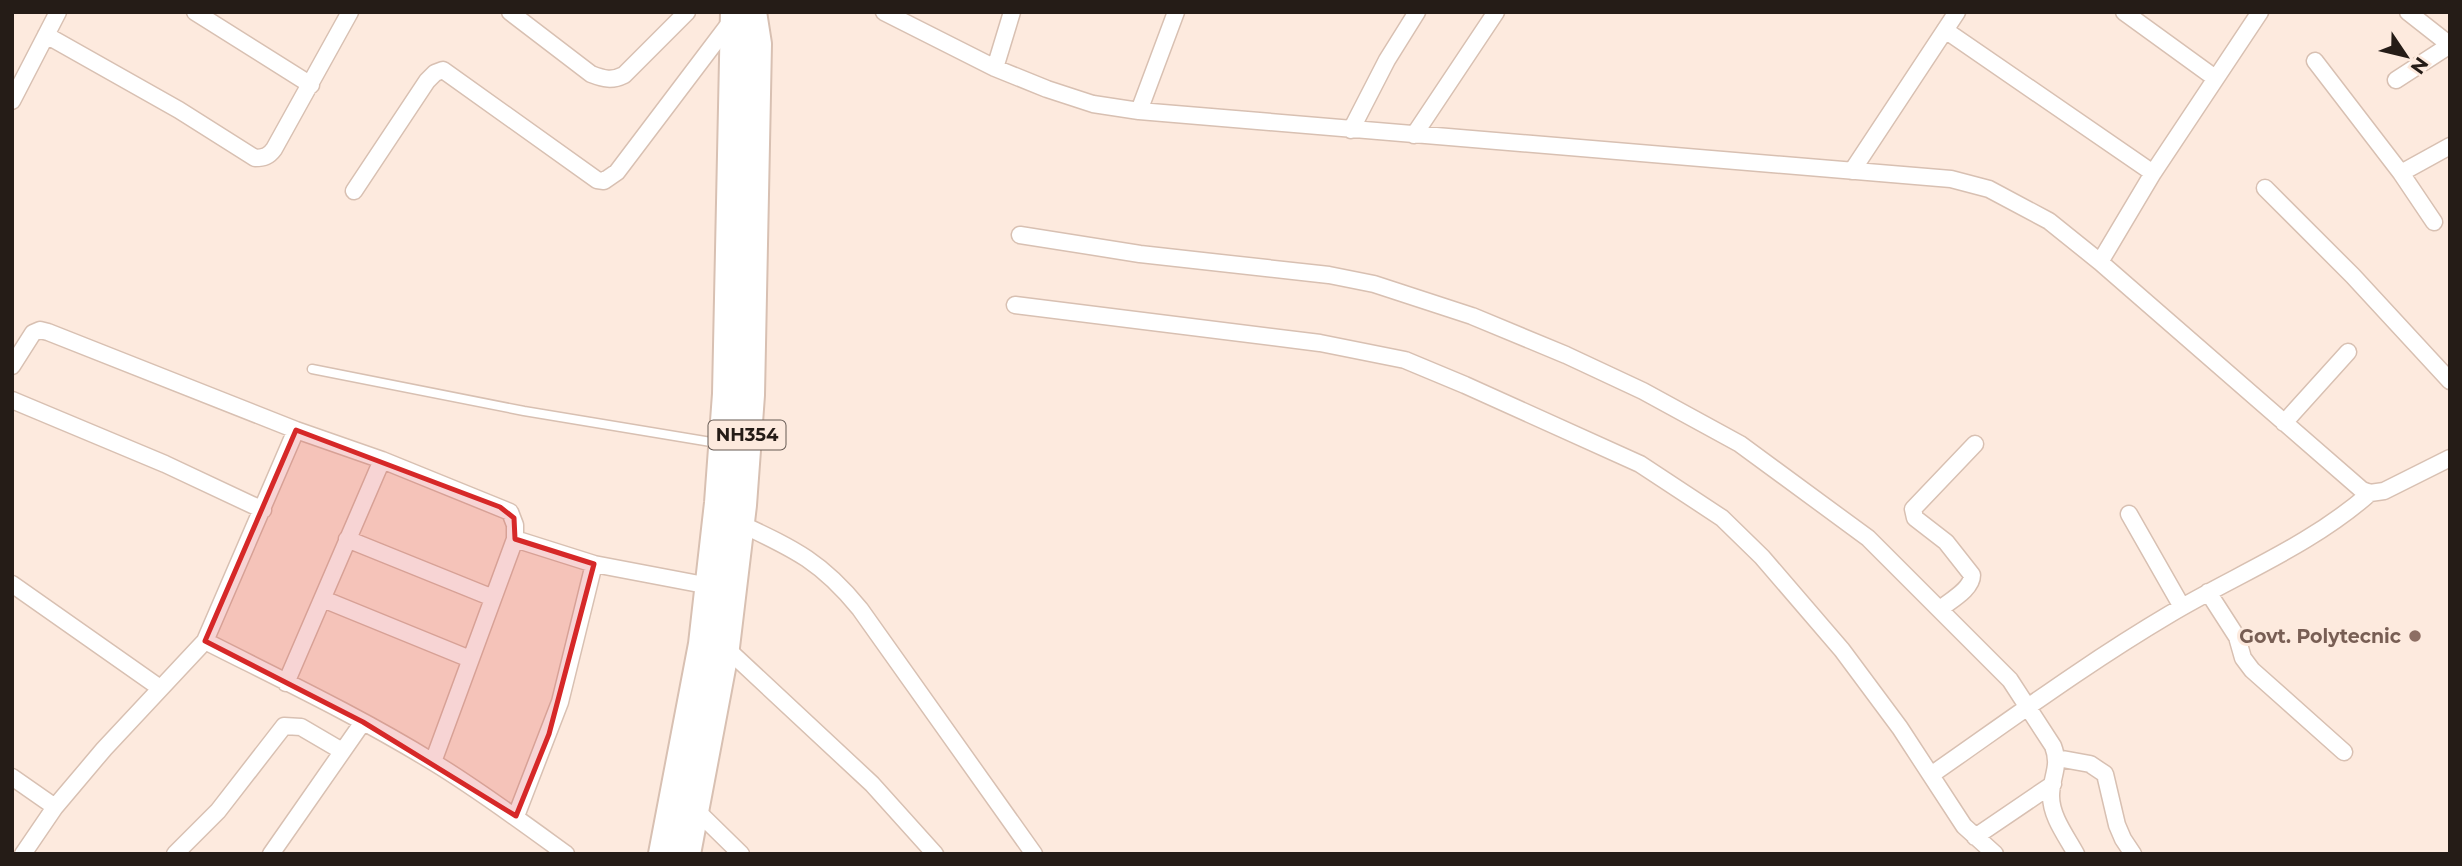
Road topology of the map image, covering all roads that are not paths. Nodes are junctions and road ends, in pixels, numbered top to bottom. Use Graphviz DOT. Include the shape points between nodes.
graph roads {
  1 [pos="58,12"];
  2 [pos="195,12"];
  3 [pos="350,12"];
  4 [pos="510,12"];
  5 [pos="687,12"];
  6 [pos="1012,12"];
  7 [pos="1176,12"];
  8 [pos="1417,12"];
  9 [pos="1496,12"];
  10 [pos="1957,12"];
  11 [pos="2124,12"];
  12 [pos="2260,12"];
  13 [pos="2408,12"];
  14 [pos="740,14"];
  15 [pos="892,14"];
  16 [pos="1945,30"];
  17 [pos="46,35"];
  18 [pos="2450,45"];
  19 [pos="2315,61"];
  20 [pos="995,68"];
  21 [pos="2216,78"];
  22 [pos="2396,80"];
  23 [pos="311,85"];
  24 [pos="12,101"];
  25 [pos="1139,111"];
  26 [pos="1351,130"];
  27 [pos="1414,135"];
  28 [pos="2450,146"];
  29 [pos="1852,171"];
  30 [pos="2153,173"];
  31 [pos="2402,173"];
  32 [pos="2265,188"];
  33 [pos="354,191"];
  34 [pos="2434,222"];
  35 [pos="1020,235"];
  36 [pos="2099,262"];
  37 [pos="1015,305"];
  38 [pos="2348,352"];
  39 [pos="12,366"];
  40 [pos="312,369"];
  41 [pos="2450,381"];
  42 [pos="12,400"];
  43 [pos="2284,423"];
  44 [pos="296,430"];
  45 [pos="724,444"];
  46 [pos="1975,444"];
  47 [pos="2450,458"];
  48 [pos="382,460"];
  49 [pos="2370,493"];
  50 [pos="262,510"];
  51 [pos="2129,514"];
  52 [pos="739,523"];
  53 [pos="347,539"];
  54 [pos="515,539"];
  55 [pos="594,564"];
  56 [pos="12,584"];
  57 [pos="720,588"];
  58 [pos="2208,592"];
  59 [pos="493,598"];
  60 [pos="323,599"];
  61 [pos="2182,607"];
  62 [pos="1940,609"];
  63 [pos="205,641"];
  64 [pos="725,647"];
  65 [pos="470,659"];
  66 [pos="286,683"];
  67 [pos="160,688"];
  68 [pos="2029,706"];
  69 [pos="363,722"];
  70 [pos="342,751"];
  71 [pos="2344,752"];
  72 [pos="2057,758"];
  73 [pos="433,762"];
  74 [pos="1931,775"];
  75 [pos="12,776"];
  76 [pos="2053,784"];
  77 [pos="55,807"];
  78 [pos="696,810"];
  79 [pos="516,816"];
  80 [pos="1975,837"];
  81 [pos="562,853"];
  82 [pos="23,854"];
  83 [pos="175,854"];
  84 [pos="271,854"];
  85 [pos="663,854"];
  86 [pos="686,854"];
  87 [pos="741,854"];
  88 [pos="935,854"];
  89 [pos="1034,854"];
  90 [pos="1995,854"];
  91 [pos="2076,854"];
  92 [pos="2133,854"];
  1 -- 17 [label="street"];
  2 -- 23 [label="street"];
  3 -- 23 [label="street"];
  4 -- 5 [label="street" via="603,79 624,75"];
  6 -- 20 [label="street"];
  7 -- 25 [label="street"];
  8 -- 26 [label="street"];
  9 -- 27 [label="street"];
  10 -- 16 [label="street"];
  11 -- 21 [label="street"];
  12 -- 21 [label="street"];
  13 -- 18 [label="street"];
  14 -- 33 [label="street" via="618,172 604,181 443,71 428,81"];
  14 -- 45 [label="highway, NH354"];
  14 -- 52 [label="highway, NH354" via="757,44 750,382"];
  15 -- 20 [label="street"];
  16 -- 29 [label="street"];
  16 -- 30 [label="street"];
  17 -- 23 [label="street" via="256,158 274,149"];
  17 -- 24 [label="street"];
  18 -- 22 [label="street"];
  19 -- 31 [label="street"];
  20 -- 25 [label="street" via="1093,104"];
  21 -- 30 [label="street"];
  25 -- 26 [label="street"];
  26 -- 27 [label="street"];
  27 -- 29 [label="street"];
  28 -- 31 [label="street"];
  29 -- 36 [label="street" via="1951,179 1989,189 2049,221"];
  30 -- 36 [label="street"];
  31 -- 34 [label="street"];
  32 -- 41 [label="street"];
  35 -- 62 [label="street" via="1329,275 1374,284 1472,316 1643,391 1740,444 1868,538"];
  36 -- 43 [label="street"];
  37 -- 74 [label="street" via="1320,343 1405,360 1640,464 1722,518 1762,557 1843,650"];
  38 -- 43 [label="street"];
  39 -- 44 [label="street" via="29,338 40,330"];
  40 -- 45 [label="lane"];
  42 -- 50 [label="street"];
  43 -- 49 [label="street" via="2354,485"];
  44 -- 48 [label="street"];
  44 -- 50 [label="street"];
  45 -- 57 [label="highway, NH354"];
  46 -- 62 [label="street" via="1913,509 1915,518 1945,542 1972,575 1968,586"];
  47 -- 49 [label="street" via="2384,491"];
  48 -- 53 [label="street"];
  48 -- 54 [label="street" via="510,512"];
  49 -- 58 [label="street" via="2322,531"];
  50 -- 63 [label="street"];
  51 -- 61 [label="street"];
  52 -- 57 [label="highway, NH354"];
  52 -- 89 [label="street" via="807,557 840,584"];
  53 -- 59 [label="street"];
  53 -- 60 [label="street"];
  54 -- 55 [label="street"];
  54 -- 59 [label="street"];
  55 -- 57 [label="street"];
  55 -- 79 [label="street" via="559,702"];
  56 -- 67 [label="street"];
  57 -- 64 [label="highway, NH354"];
  57 -- 85 [label="highway, NH354" via="703,644"];
  58 -- 61 [label="street"];
  58 -- 71 [label="street" via="2252,670"];
  59 -- 65 [label="street"];
  60 -- 65 [label="street"];
  60 -- 66 [label="street"];
  61 -- 68 [label="street"];
  62 -- 68 [label="street" via="2010,680"];
  63 -- 66 [label="street"];
  63 -- 67 [label="street"];
  64 -- 78 [label="highway, NH354"];
  64 -- 88 [label="street" via="872,784"];
  65 -- 73 [label="street"];
  66 -- 69 [label="street"];
  67 -- 77 [label="street"];
  68 -- 72 [label="street"];
  68 -- 74 [label="street"];
  69 -- 70 [label="street"];
  69 -- 73 [label="street"];
  70 -- 83 [label="street" via="301,727 284,726 218,811"];
  70 -- 84 [label="street"];
  72 -- 76 [label="street"];
  72 -- 92 [label="street" via="2091,764 2105,774 2117,825"];
  73 -- 79 [label="street"];
  74 -- 80 [label="street"];
  75 -- 77 [label="street"];
  76 -- 80 [label="street"];
  76 -- 91 [label="street" via="2056,817"];
  77 -- 82 [label="street"];
  78 -- 86 [label="highway, NH354"];
  78 -- 87 [label="street"];
  79 -- 81 [label="street"];
  80 -- 90 [label="street"];
}
